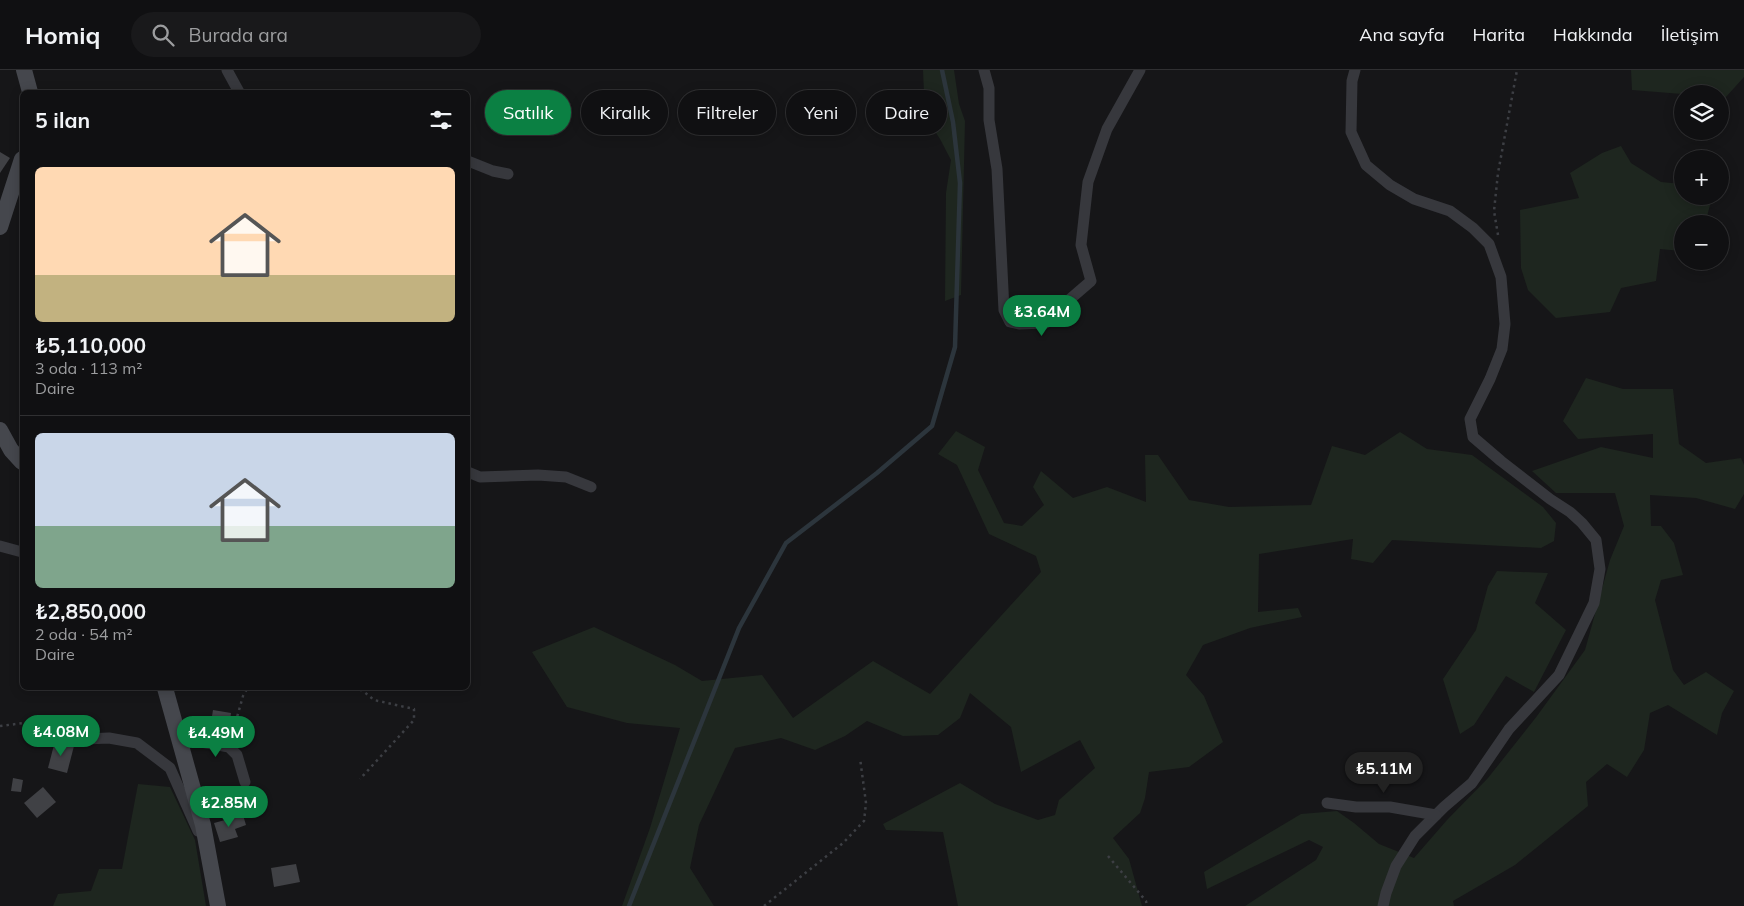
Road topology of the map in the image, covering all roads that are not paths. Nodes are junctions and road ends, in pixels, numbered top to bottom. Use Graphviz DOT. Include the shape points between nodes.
graph roads {
  1 [pos="24,70"];
  2 [pos="227,70"];
  3 [pos="984,70"];
  4 [pos="1140,70"];
  5 [pos="1355,70"];
  6 [pos="29,90"];
  7 [pos="238,90"];
  8 [pos="470,162"];
  9 [pos="20,165"];
  10 [pos="508,174"];
  11 [pos="0,227"];
  12 [pos="0,430"];
  13 [pos="20,460"];
  14 [pos="470,473"];
  15 [pos="591,486"];
  16 [pos="0,546"];
  17 [pos="20,551"];
  18 [pos="166,690"];
  19 [pos="67,727"];
  20 [pos="180,743"];
  21 [pos="245,782"];
  22 [pos="1327,803"];
  23 [pos="1436,815"];
  24 [pos="208,853"];
  25 [pos="220,903"];
  26 [pos="1383,906"];
  1 -- 6 [label="main road"];
  2 -- 7 [label="street"];
  3 -- 4 [label="street" via="989,88 989,120 1000,216 1004,310 1010,322 1019,324 1046,323 1091,281 1081,245 1088,182 1107,129"];
  5 -- 23 [label="street" via="1351,132 1366,165 1390,186 1414,199 1450,211 1473,228 1489,244 1501,278 1505,324 1502,349 1470,419 1473,437 1582,523 1596,540 1600,569 1594,603 1559,675 1509,729 1472,783"];
  8 -- 10 [label="street"];
  9 -- 11 [label="main road"];
  12 -- 13 [label="main road"];
  14 -- 15 [label="street" via="480,477 566,477"];
  16 -- 17 [label="street"];
  18 -- 20 [label="main road"];
  19 -- 24 [label="street" via="85,739 109,738 137,743 170,768"];
  20 -- 21 [label="street" via="201,742 230,747 237,755"];
  20 -- 24 [label="main road"];
  22 -- 23 [label="street" via="1390,807"];
  23 -- 26 [label="street" via="1416,836 1396,866"];
  24 -- 25 [label="main road"];
}
